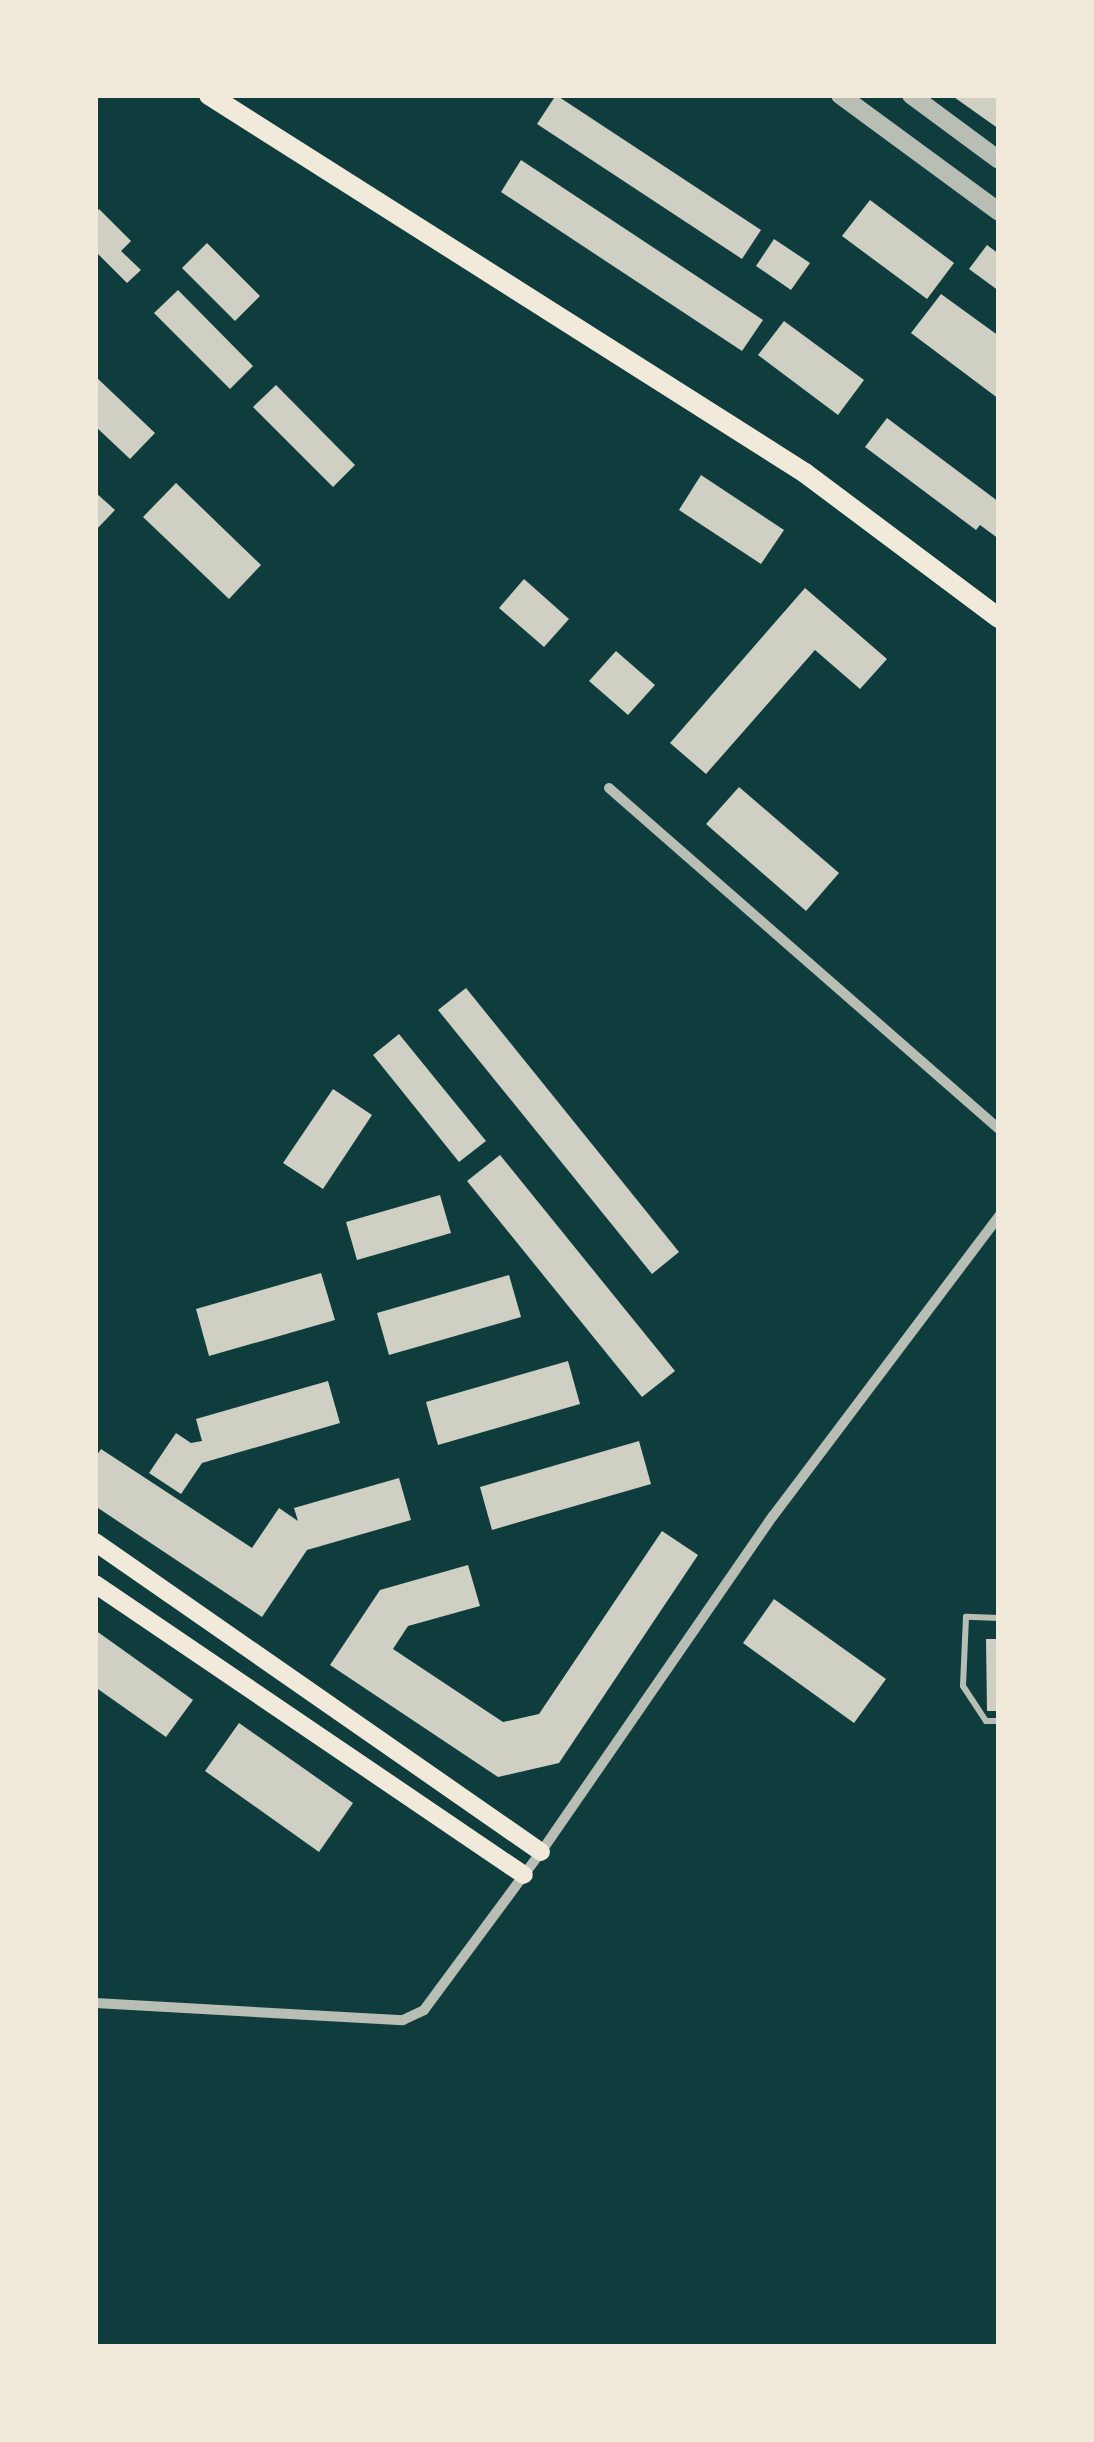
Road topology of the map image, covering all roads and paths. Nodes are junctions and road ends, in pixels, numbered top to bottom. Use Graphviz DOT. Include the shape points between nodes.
graph roads {
  1 [pos="209,95"];
  2 [pos="840,95"];
  3 [pos="911,95"];
  4 [pos="998,157"];
  5 [pos="999,212"];
  6 [pos="999,618"];
  7 [pos="608,788"];
  8 [pos="999,1129"];
  9 [pos="999,1216"];
  10 [pos="95,1542"];
  11 [pos="95,1584"];
  12 [pos="999,1618"];
  13 [pos="999,1721"];
  14 [pos="541,1852"];
  15 [pos="524,1876"];
  16 [pos="95,2004"];
  1 -- 6 [label="main road" via="805,472"];
  2 -- 5 [label="street"];
  3 -- 4 [label="street"];
  7 -- 8 [label="street"];
  9 -- 14 [label="street" via="773,1516"];
  10 -- 14 [label="main road"];
  11 -- 15 [label="main road"];
  12 -- 13 [label="lane" via="966,1617 963,1686 986,1721"];
  14 -- 15 [label="street"];
  15 -- 16 [label="street" via="424,2010 403,2020"];
}
